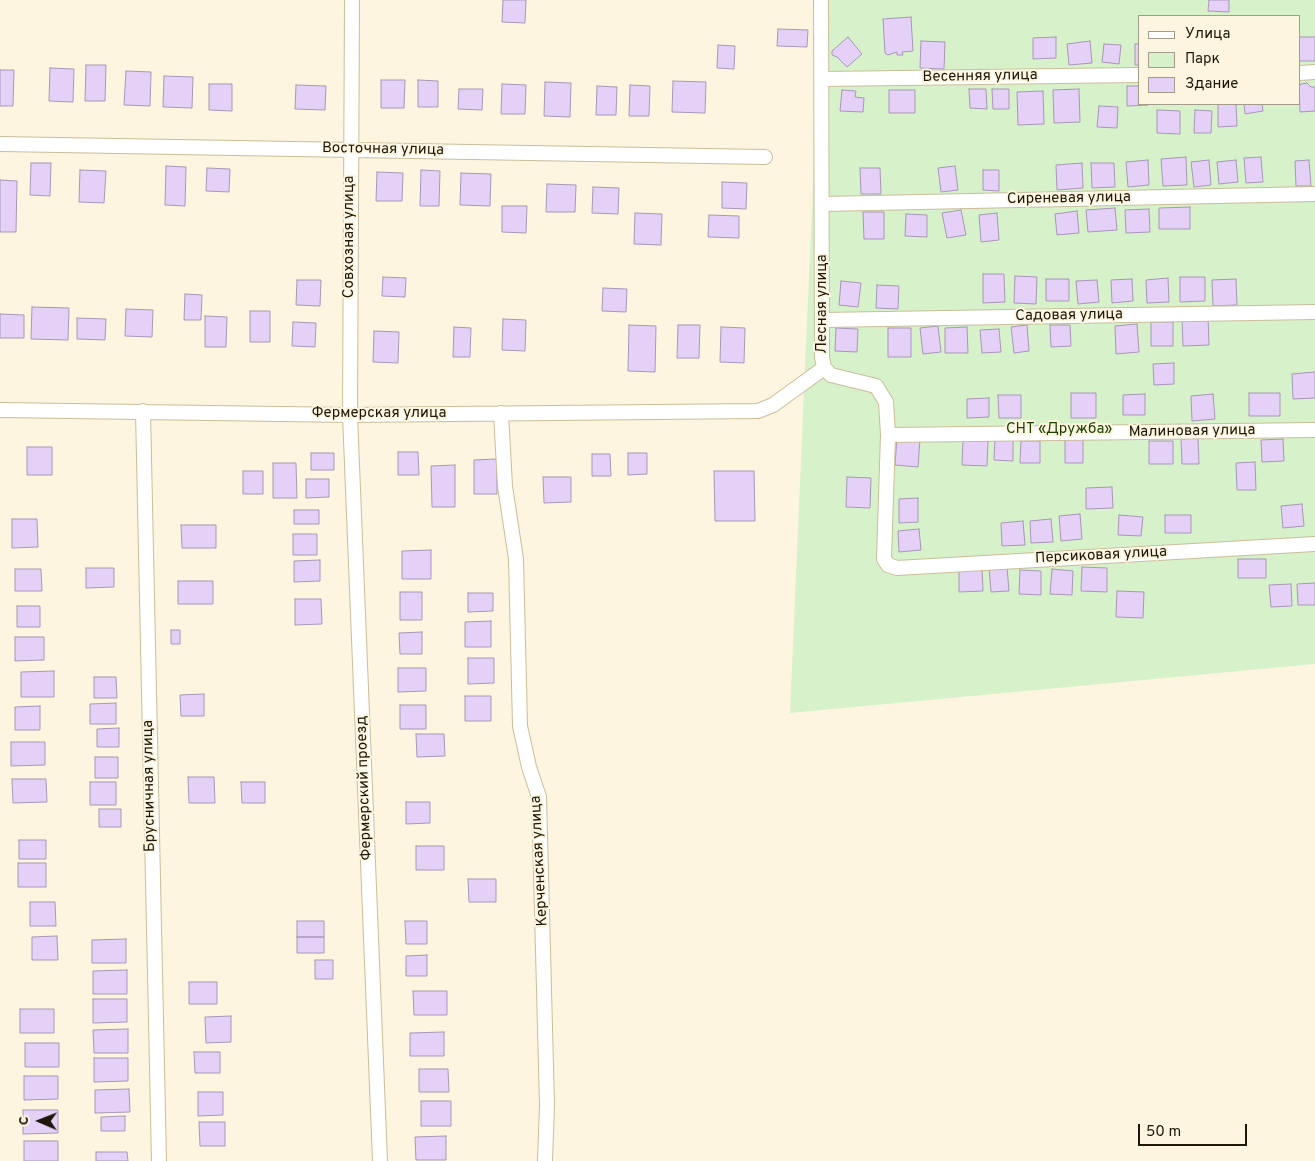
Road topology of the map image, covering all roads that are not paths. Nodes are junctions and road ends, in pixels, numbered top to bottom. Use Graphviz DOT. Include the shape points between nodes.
graph roads {
  1 [pos="352,0"];
  2 [pos="822,0"];
  3 [pos="1300,72"];
  4 [pos="1315,72"];
  5 [pos="1138,75"];
  6 [pos="822,79"];
  7 [pos="0,144"];
  8 [pos="350,149"];
  9 [pos="765,157"];
  10 [pos="1315,194"];
  11 [pos="822,204"];
  12 [pos="1315,312"];
  13 [pos="823,320"];
  14 [pos="824,368"];
  15 [pos="0,410"];
  16 [pos="144,411"];
  17 [pos="501,414"];
  18 [pos="350,415"];
  19 [pos="1315,430"];
  20 [pos="888,435"];
  21 [pos="1315,544"];
  22 [pos="888,565"];
  23 [pos="159,1161"];
  24 [pos="380,1161"];
  25 [pos="545,1161"];
  1 -- 8 [label="street, Совхозная улица"];
  2 -- 6 [label="street, Лесная улица"];
  3 -- 4 [label="street"];
  5 -- 6 [label="street, Весенняя улица"];
  6 -- 11 [label="street, Лесная улица"];
  7 -- 8 [label="street, Восточная улица"];
  8 -- 9 [label="street, Восточная улица"];
  8 -- 18 [label="street, Совхозная улица"];
  10 -- 11 [label="street, Сиреневая улица"];
  11 -- 13 [label="street, Лесная улица"];
  12 -- 13 [label="street, Садовая улица"];
  13 -- 14 [label="street, Лесная улица"];
  14 -- 17 [label="street, Фермерская улица" via="773,405 758,411"];
  14 -- 20 [label="street, Лесная улица" via="831,375 876,386 886,402"];
  15 -- 16 [label="street, Фермерская улица"];
  16 -- 18 [label="street, Фермерская улица"];
  16 -- 23 [label="street, Брусничная улица"];
  17 -- 18 [label="street, Фермерская улица"];
  17 -- 25 [label="street, Керченская улица" via="505,486 516,560 520,726 539,797"];
  18 -- 24 [label="street, Фермерский проезд"];
  19 -- 20 [label="street, Малиновая улица"];
  20 -- 22 [label="street, Лесная улица" via="884,559"];
  21 -- 22 [label="street, Персиковая улица" via="898,568"];
}
